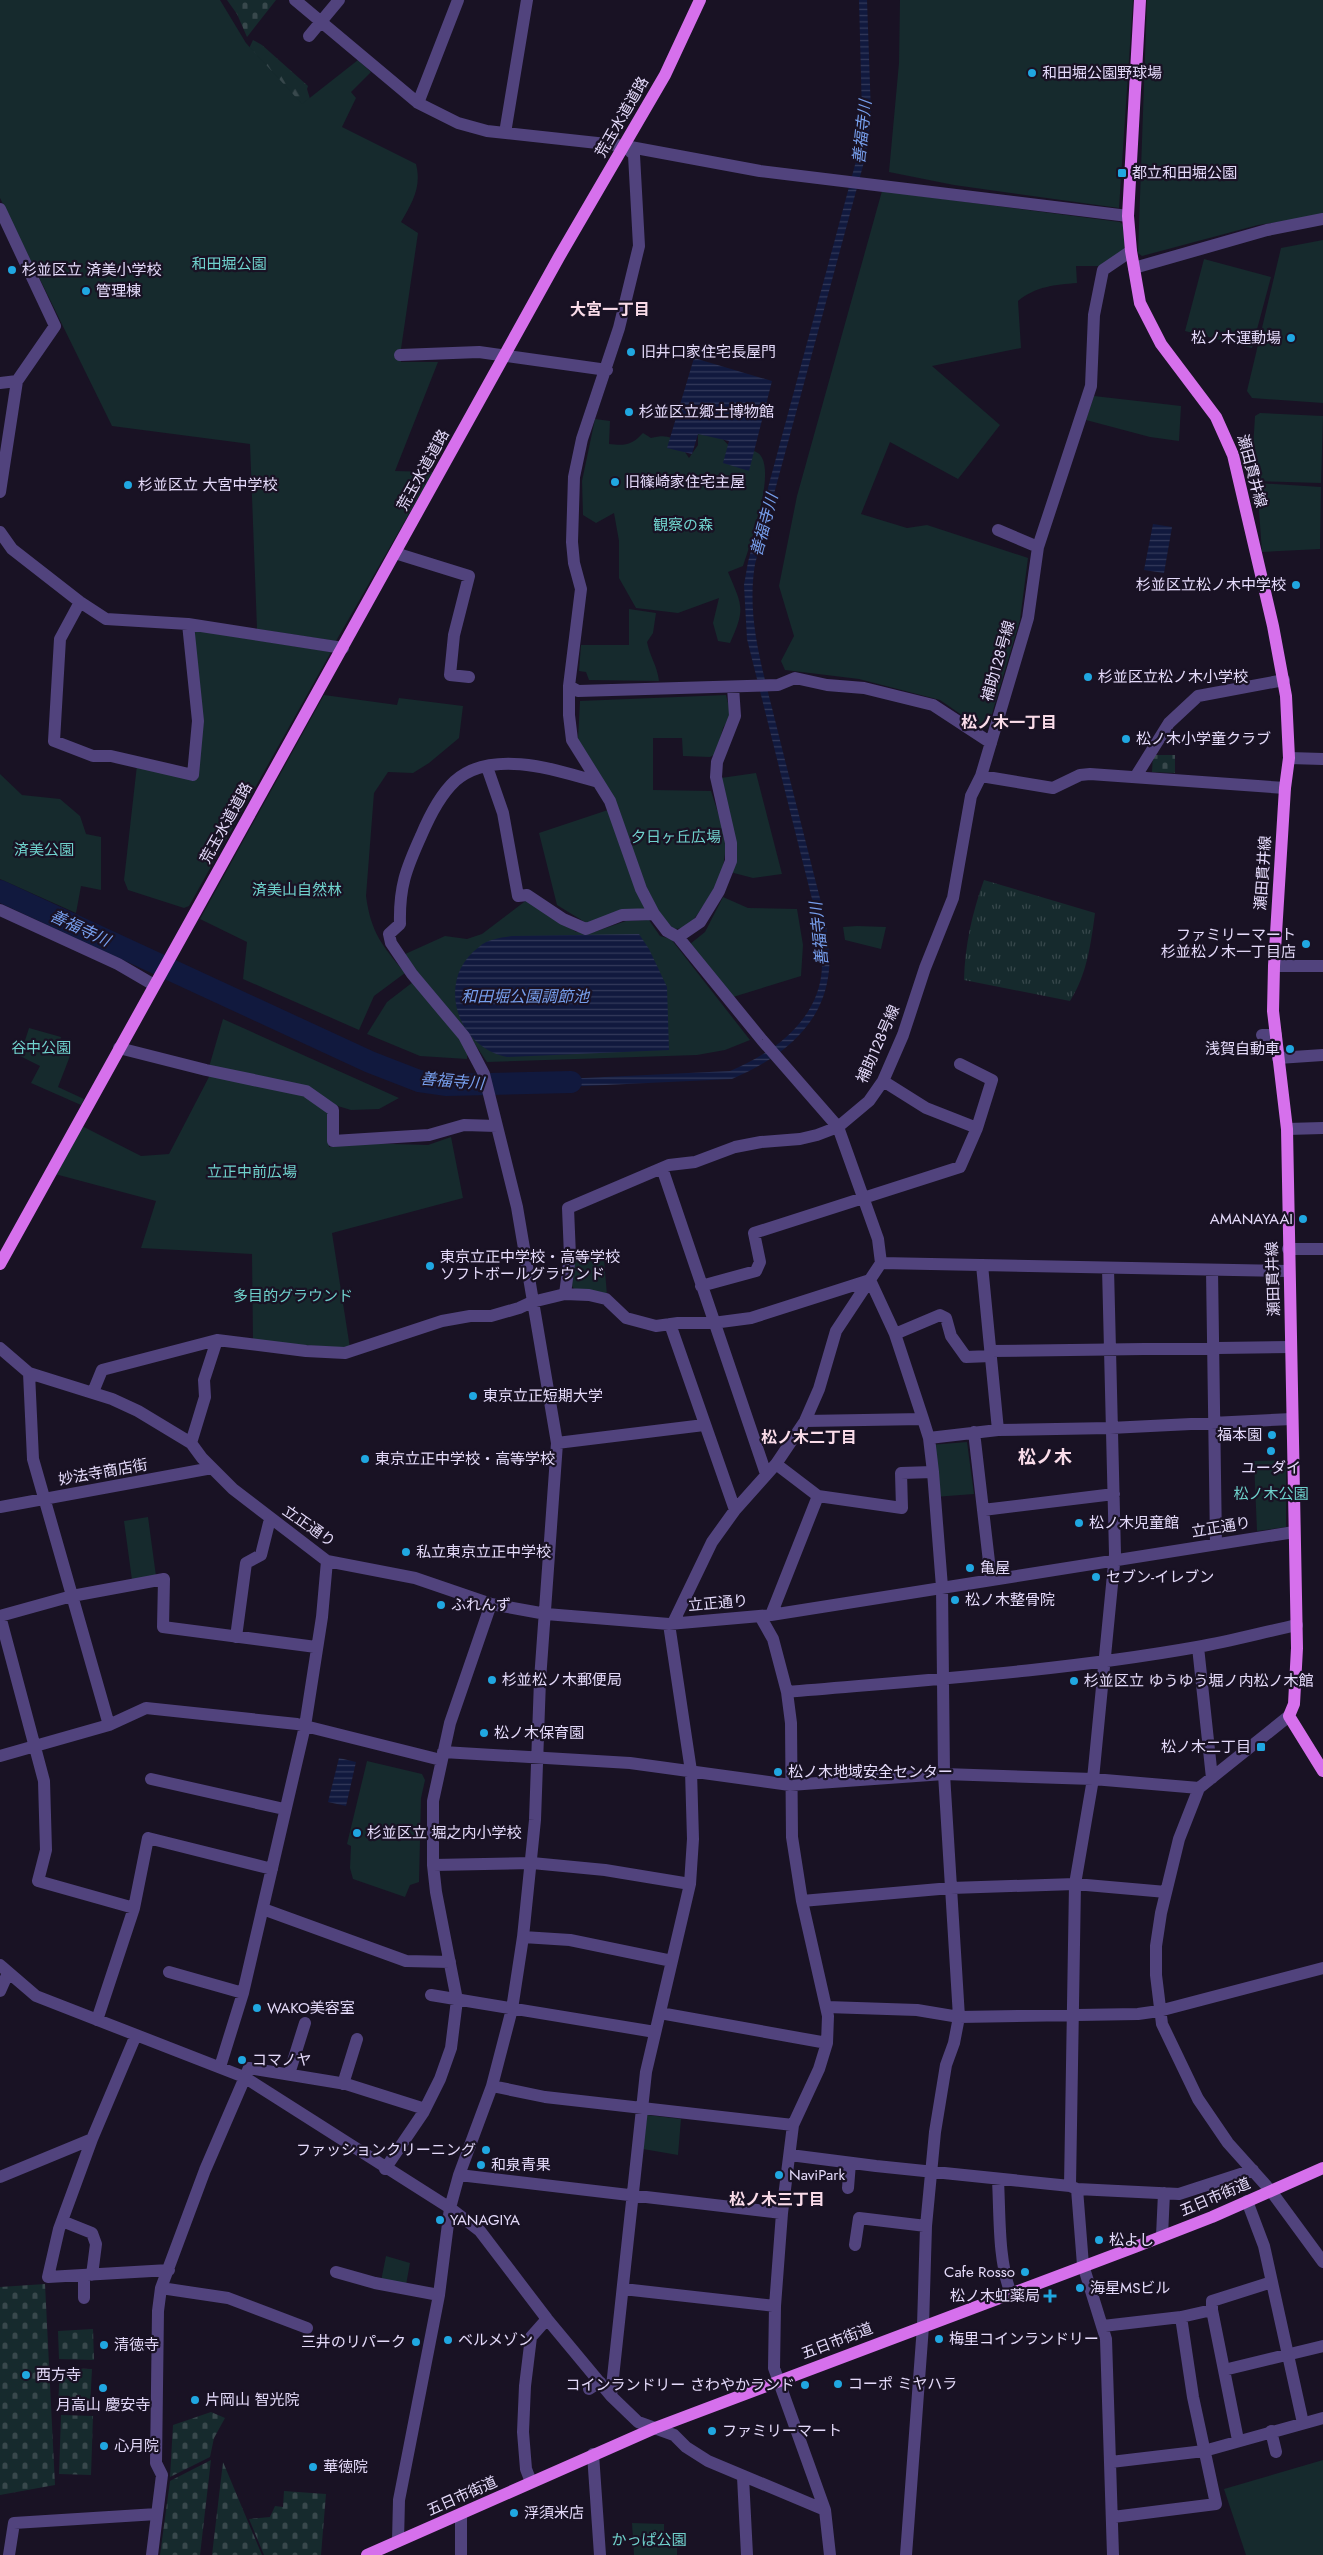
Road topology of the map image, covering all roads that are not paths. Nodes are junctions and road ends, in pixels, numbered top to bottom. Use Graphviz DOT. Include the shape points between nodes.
graph roads {
  1 [pos="295,0"];
  2 [pos="339,0"];
  3 [pos="458,0"];
  4 [pos="527,0"];
  5 [pos="700,0"];
  6 [pos="1140,0"];
  7 [pos="322,21"];
  8 [pos="309,36"];
  9 [pos="418,103"];
  10 [pos="505,133"];
  11 [pos="625,146"];
  12 [pos="0,209"];
  13 [pos="1128,216"];
  14 [pos="1323,219"];
  15 [pos="1131,251"];
  16 [pos="1134,268"];
  17 [pos="505,354"];
  18 [pos="400,355"];
  19 [pos="607,370"];
  20 [pos="18,381"];
  21 [pos="0,383"];
  22 [pos="0,492"];
  23 [pos="998,530"];
  24 [pos="0,532"];
  25 [pos="1038,547"];
  26 [pos="395,553"];
  27 [pos="80,602"];
  28 [pos="188,624"];
  29 [pos="343,648"];
  30 [pos="469,677"];
  31 [pos="1284,680"];
  32 [pos="569,686"];
  33 [pos="733,687"];
  34 [pos="991,743"];
  35 [pos="1289,758"];
  36 [pos="1323,759"];
  37 [pos="487,767"];
  38 [pos="981,776"];
  39 [pos="1136,776"];
  40 [pos="598,782"];
  41 [pos="1285,788"];
  42 [pos="0,910"];
  43 [pos="654,914"];
  44 [pos="678,937"];
  45 [pos="1274,966"];
  46 [pos="1323,966"];
  47 [pos="156,981"];
  48 [pos="1262,1035"];
  49 [pos="1276,1035"];
  50 [pos="119,1048"];
  51 [pos="1323,1055"];
  52 [pos="1278,1058"];
  53 [pos="960,1064"];
  54 [pos="882,1081"];
  55 [pos="497,1126"];
  56 [pos="838,1127"];
  57 [pos="977,1128"];
  58 [pos="1323,1128"];
  59 [pos="1287,1129"];
  60 [pos="662,1168"];
  61 [pos="864,1200"];
  62 [pos="1323,1249"];
  63 [pos="1288,1250"];
  64 [pos="881,1263"];
  65 [pos="0,1264"];
  66 [pos="982,1265"];
  67 [pos="1108,1268"];
  68 [pos="1212,1270"];
  69 [pos="1289,1271"];
  70 [pos="870,1280"];
  71 [pos="701,1286"];
  72 [pos="565,1294"];
  73 [pos="532,1302"];
  74 [pos="713,1323"];
  75 [pos="670,1324"];
  76 [pos="895,1334"];
  77 [pos="217,1340"];
  78 [pos="1291,1347"];
  79 [pos="0,1348"];
  80 [pos="1213,1348"];
  81 [pos="1109,1349"];
  82 [pos="991,1353"];
  83 [pos="30,1373"];
  84 [pos="93,1392"];
  85 [pos="923,1419"];
  86 [pos="1292,1419"];
  87 [pos="805,1421"];
  88 [pos="1214,1423"];
  89 [pos="704,1425"];
  90 [pos="1110,1428"];
  91 [pos="998,1430"];
  92 [pos="974,1432"];
  93 [pos="929,1438"];
  94 [pos="191,1443"];
  95 [pos="557,1443"];
  96 [pos="776,1464"];
  97 [pos="212,1468"];
  98 [pos="933,1472"];
  99 [pos="766,1474"];
  100 [pos="1114,1494"];
  101 [pos="818,1496"];
  102 [pos="44,1499"];
  103 [pos="0,1507"];
  104 [pos="734,1510"];
  105 [pos="983,1510"];
  106 [pos="270,1519"];
  107 [pos="1294,1532"];
  108 [pos="1216,1544"];
  109 [pos="327,1561"];
  110 [pos="1113,1561"];
  111 [pos="991,1579"];
  112 [pos="942,1587"];
  113 [pos="72,1596"];
  114 [pos="491,1604"];
  115 [pos="546,1614"];
  116 [pos="766,1615"];
  117 [pos="0,1616"];
  118 [pos="671,1623"];
  119 [pos="1297,1625"];
  120 [pos="236,1637"];
  121 [pos="316,1647"];
  122 [pos="1198,1647"];
  123 [pos="1104,1661"];
  124 [pos="944,1678"];
  125 [pos="787,1692"];
  126 [pos="1289,1716"];
  127 [pos="109,1725"];
  128 [pos="305,1726"];
  129 [pos="35,1747"];
  130 [pos="0,1756"];
  131 [pos="442,1756"];
  132 [pos="536,1756"];
  133 [pos="691,1771"];
  134 [pos="1323,1771"];
  135 [pos="944,1774"];
  136 [pos="1212,1778"];
  137 [pos="151,1779"];
  138 [pos="1092,1780"];
  139 [pos="790,1786"];
  140 [pos="1199,1788"];
  141 [pos="284,1809"];
  142 [pos="532,1863"];
  143 [pos="433,1865"];
  144 [pos="272,1869"];
  145 [pos="690,1884"];
  146 [pos="1075,1884"];
  147 [pos="952,1888"];
  148 [pos="1166,1892"];
  149 [pos="802,1900"];
  150 [pos="134,1908"];
  151 [pos="263,1909"];
  152 [pos="523,1937"];
  153 [pos="672,1961"];
  154 [pos="450,1962"];
  155 [pos="1323,1968"];
  156 [pos="4,1969"];
  157 [pos="169,1972"];
  158 [pos="0,1990"];
  159 [pos="243,1993"];
  160 [pos="431,1995"];
  161 [pos="457,2000"];
  162 [pos="827,2007"];
  163 [pos="512,2009"];
  164 [pos="1159,2011"];
  165 [pos="660,2013"];
  166 [pos="1071,2016"];
  167 [pos="959,2017"];
  168 [pos="97,2020"];
  169 [pos="305,2024"];
  170 [pos="655,2032"];
  171 [pos="136,2034"];
  172 [pos="357,2039"];
  173 [pos="827,2043"];
  174 [pos="220,2067"];
  175 [pos="289,2074"];
  176 [pos="244,2077"];
  177 [pos="343,2084"];
  178 [pos="492,2086"];
  179 [pos="425,2109"];
  180 [pos="641,2109"];
  181 [pos="793,2124"];
  182 [pos="92,2139"];
  183 [pos="790,2155"];
  184 [pos="850,2163"];
  185 [pos="385,2168"];
  186 [pos="1323,2168"];
  187 [pos="1253,2170"];
  188 [pos="931,2172"];
  189 [pos="459,2175"];
  190 [pos="0,2177"];
  191 [pos="998,2180"];
  192 [pos="1074,2187"];
  193 [pos="848,2188"];
  194 [pos="1271,2191"];
  195 [pos="1164,2193"];
  196 [pos="632,2196"];
  197 [pos="1247,2201"];
  198 [pos="450,2208"];
  199 [pos="782,2213"];
  200 [pos="62,2220"];
  201 [pos="926,2226"];
  202 [pos="1162,2236"];
  203 [pos="855,2245"];
  204 [pos="1323,2262"];
  205 [pos="1083,2265"];
  206 [pos="169,2270"];
  207 [pos="336,2272"];
  208 [pos="88,2275"];
  209 [pos="1272,2282"];
  210 [pos="161,2288"];
  211 [pos="623,2289"];
  212 [pos="1011,2294"];
  213 [pos="439,2295"];
  214 [pos="84,2298"];
  215 [pos="775,2306"];
  216 [pos="1212,2310"];
  217 [pos="1181,2317"];
  218 [pos="547,2320"];
  219 [pos="923,2326"];
  220 [pos="1103,2326"];
  221 [pos="306,2328"];
  222 [pos="1323,2346"];
  223 [pos="1288,2354"];
  224 [pos="1224,2370"];
  225 [pos="776,2382"];
  226 [pos="611,2396"];
  227 [pos="1323,2418"];
  228 [pos="1304,2423"];
  229 [pos="655,2428"];
  230 [pos="1272,2431"];
  231 [pos="1238,2440"];
  232 [pos="1204,2451"];
  233 [pos="1276,2452"];
  234 [pos="593,2454"];
  235 [pos="1111,2462"];
  236 [pos="743,2477"];
  237 [pos="531,2482"];
  238 [pos="824,2510"];
  239 [pos="157,2514"];
  240 [pos="461,2514"];
  241 [pos="1113,2517"];
  242 [pos="398,2541"];
  243 [pos="9,2555"];
  244 [pos="152,2555"];
  245 [pos="367,2555"];
  246 [pos="461,2555"];
  247 [pos="600,2555"];
  248 [pos="747,2555"];
  249 [pos="830,2555"];
  250 [pos="906,2555"];
  251 [pos="1113,2555"];
  1 -- 7 [label="street"];
  2 -- 7 [label="street"];
  3 -- 9 [label="street"];
  4 -- 10 [label="street"];
  5 -- 11 [label="main road, 荒玉水道道路" via="665,75"];
  6 -- 13 [label="main road, 瀬田貫井線"];
  7 -- 8 [label="street"];
  7 -- 9 [label="street"];
  9 -- 10 [label="street" via="458,124"];
  10 -- 11 [label="street"];
  11 -- 13 [label="street" via="760,171"];
  11 -- 17 [label="main road, 荒玉水道道路"];
  11 -- 19 [label="street" via="634,155 639,246"];
  12 -- 20 [label="street" via="55,326"];
  13 -- 15 [label="main road, 瀬田貫井線"];
  14 -- 16 [label="street" via="1267,230"];
  15 -- 16 [label="main road, 瀬田貫井線"];
  15 -- 25 [label="street, 補助128号線" via="1103,270 1094,315 1092,386"];
  16 -- 31 [label="main road, 瀬田貫井線" via="1140,304 1151,326 1216,416 1230,447"];
  17 -- 18 [label="street"];
  17 -- 19 [label="street"];
  17 -- 26 [label="main road, 荒玉水道道路"];
  19 -- 32 [label="street" via="585,430 574,477 572,542 580,589"];
  20 -- 21 [label="street"];
  20 -- 22 [label="street"];
  23 -- 25 [label="street"];
  24 -- 27 [label="street" via="12,549"];
  25 -- 34 [label="street, 補助128号線" via="1028,618"];
  26 -- 29 [label="main road, 荒玉水道道路"];
  26 -- 30 [label="street" via="470,576 454,635 450,675"];
  27 -- 28 [label="street" via="106,619"];
  27 -- 28 [label="street" via="60,639 54,741 93,756 111,756 193,775 198,722"];
  28 -- 29 [label="street"];
  29 -- 47 [label="main road, 荒玉水道道路"];
  31 -- 35 [label="main road, 瀬田貫井線"];
  31 -- 39 [label="street" via="1198,696 1170,723"];
  32 -- 33 [label="street" via="578,691"];
  32 -- 40 [label="street" via="572,740"];
  33 -- 34 [label="street" via="778,685 795,678 864,688 933,706"];
  33 -- 44 [label="street" via="735,716 717,762 716,777 731,843 731,861 719,891 700,922"];
  34 -- 38 [label="street, 補助128号線"];
  35 -- 36 [label="street"];
  35 -- 41 [label="main road, 瀬田貫井線"];
  37 -- 40 [label="street" via="521,764 544,767"];
  37 -- 43 [label="street" via="502,813 518,896 527,895 586,929 622,915"];
  37 -- 55 [label="street" via="457,780 448,788 433,813 407,866 399,895 400,924 389,934 391,943 412,974 464,1036 484,1074"];
  38 -- 39 [label="street" via="1053,788 1080,775"];
  38 -- 54 [label="street, 補助128号線" via="971,796 953,898 903,1035"];
  39 -- 41 [label="street"];
  40 -- 43 [label="street" via="610,801 641,889"];
  41 -- 45 [label="main road, 瀬田貫井線"];
  42 -- 47 [label="street"];
  43 -- 44 [label="street" via="667,931"];
  44 -- 56 [label="street"];
  45 -- 46 [label="street"];
  45 -- 49 [label="main road, 瀬田貫井線"];
  47 -- 50 [label="main road"];
  48 -- 49 [label="street"];
  49 -- 52 [label="main road, 瀬田貫井線"];
  50 -- 55 [label="street" via="306,1091 333,1110 333,1141 429,1135 464,1125"];
  50 -- 65 [label="main road"];
  51 -- 52 [label="street"];
  52 -- 59 [label="main road, 瀬田貫井線"];
  53 -- 57 [label="street" via="992,1080"];
  54 -- 56 [label="street, 補助128号線" via="869,1101"];
  54 -- 57 [label="street" via="926,1108"];
  55 -- 73 [label="street" via="517,1207"];
  56 -- 60 [label="street" via="800,1140 752,1144 695,1162"];
  56 -- 61 [label="street"];
  57 -- 61 [label="street" via="960,1167"];
  58 -- 59 [label="street"];
  59 -- 63 [label="main road, 瀬田貫井線"];
  60 -- 71 [label="street"];
  60 -- 72 [label="street" via="568,1208 570,1256"];
  61 -- 64 [label="street" via="878,1239"];
  61 -- 71 [label="street" via="754,1233 760,1262 756,1272"];
  62 -- 63 [label="street"];
  63 -- 69 [label="main road, 瀬田貫井線"];
  64 -- 66 [label="street"];
  64 -- 70 [label="street"];
  66 -- 67 [label="street"];
  66 -- 82 [label="street"];
  67 -- 68 [label="street"];
  67 -- 81 [label="street"];
  68 -- 69 [label="street"];
  68 -- 80 [label="street"];
  69 -- 78 [label="main road, 瀬田貫井線"];
  70 -- 74 [label="street" via="751,1318"];
  70 -- 76 [label="street"];
  70 -- 87 [label="street" via="836,1331 827,1368"];
  71 -- 74 [label="street"];
  72 -- 73 [label="street"];
  72 -- 75 [label="street" via="606,1299 626,1318 656,1326"];
  73 -- 77 [label="street" via="491,1316 442,1321 344,1353"];
  73 -- 95 [label="street"];
  74 -- 75 [label="street"];
  74 -- 99 [label="street"];
  75 -- 89 [label="street"];
  76 -- 82 [label="street" via="940,1315 946,1318 951,1336 966,1358"];
  76 -- 85 [label="street"];
  77 -- 84 [label="street" via="102,1370"];
  77 -- 94 [label="street" via="204,1380 205,1397"];
  78 -- 80 [label="street"];
  78 -- 86 [label="main road, 瀬田貫井線"];
  79 -- 83 [label="street"];
  80 -- 81 [label="street"];
  80 -- 88 [label="street"];
  81 -- 82 [label="street"];
  81 -- 90 [label="street"];
  82 -- 91 [label="street"];
  83 -- 84 [label="street, 立正通り"];
  83 -- 102 [label="street" via="32,1459"];
  84 -- 94 [label="street, 立正通り" via="138,1411"];
  85 -- 87 [label="street"];
  85 -- 93 [label="street"];
  86 -- 88 [label="street"];
  86 -- 107 [label="main road, 瀬田貫井線"];
  87 -- 96 [label="street"];
  88 -- 90 [label="street"];
  88 -- 108 [label="street"];
  89 -- 95 [label="street"];
  89 -- 104 [label="street"];
  90 -- 91 [label="street"];
  90 -- 100 [label="street"];
  91 -- 92 [label="street"];
  92 -- 93 [label="street"];
  92 -- 105 [label="street"];
  93 -- 98 [label="street"];
  94 -- 97 [label="street, 立正通り"];
  95 -- 115 [label="street"];
  96 -- 99 [label="street"];
  96 -- 101 [label="street"];
  97 -- 102 [label="street, 妙法寺商店街"];
  97 -- 106 [label="street, 立正通り"];
  98 -- 101 [label="street" via="901,1473 902,1508"];
  98 -- 112 [label="street"];
  99 -- 104 [label="street"];
  100 -- 105 [label="street"];
  100 -- 110 [label="street"];
  101 -- 116 [label="street"];
  102 -- 103 [label="street, 妙法寺商店街"];
  102 -- 113 [label="street"];
  104 -- 118 [label="street" via="712,1542"];
  105 -- 111 [label="street"];
  106 -- 109 [label="street, 立正通り"];
  106 -- 120 [label="street" via="261,1556 246,1563"];
  107 -- 108 [label="street, 立正通り"];
  107 -- 119 [label="main road, 瀬田貫井線"];
  108 -- 110 [label="street, 立正通り"];
  109 -- 114 [label="street, 立正通り" via="415,1578"];
  109 -- 121 [label="street"];
  110 -- 111 [label="street, 立正通り"];
  110 -- 123 [label="street"];
  111 -- 112 [label="street, 立正通り"];
  112 -- 116 [label="street, 立正通り"];
  112 -- 124 [label="street"];
  113 -- 117 [label="street"];
  113 -- 120 [label="street" via="164,1580 163,1627"];
  113 -- 127 [label="street"];
  114 -- 115 [label="street, 立正通り"];
  114 -- 131 [label="street" via="464,1679"];
  115 -- 118 [label="street, 立正通り"];
  115 -- 132 [label="street"];
  116 -- 118 [label="street, 立正通り"];
  116 -- 125 [label="street"];
  117 -- 129 [label="street"];
  118 -- 133 [label="street"];
  119 -- 122 [label="street"];
  119 -- 126 [label="main road, 瀬田貫井線" via="1297,1669 1293,1710"];
  120 -- 121 [label="street"];
  121 -- 128 [label="street"];
  122 -- 123 [label="street"];
  122 -- 136 [label="street"];
  123 -- 124 [label="street"];
  123 -- 138 [label="street"];
  124 -- 125 [label="street"];
  124 -- 135 [label="street"];
  125 -- 139 [label="street" via="791,1723"];
  126 -- 134 [label="main road"];
  126 -- 136 [label="street"];
  127 -- 128 [label="street" via="146,1708"];
  127 -- 129 [label="street"];
  128 -- 131 [label="street"];
  128 -- 141 [label="street"];
  129 -- 130 [label="street"];
  129 -- 150 [label="street" via="44,1781 46,1850 38,1881"];
  131 -- 132 [label="street"];
  131 -- 143 [label="street" via="433,1801"];
  132 -- 133 [label="street"];
  132 -- 142 [label="street"];
  133 -- 139 [label="street"];
  133 -- 145 [label="street" via="693,1839"];
  135 -- 138 [label="street"];
  135 -- 139 [label="street"];
  135 -- 147 [label="street"];
  136 -- 140 [label="street"];
  137 -- 141 [label="street"];
  138 -- 140 [label="street"];
  138 -- 146 [label="street"];
  139 -- 149 [label="street" via="792,1837"];
  140 -- 148 [label="street" via="1183,1825"];
  141 -- 144 [label="street"];
  142 -- 143 [label="street"];
  142 -- 145 [label="street" via="605,1870"];
  142 -- 152 [label="street"];
  143 -- 154 [label="street"];
  144 -- 150 [label="street" via="148,1838"];
  144 -- 151 [label="street"];
  145 -- 153 [label="street"];
  146 -- 147 [label="street"];
  146 -- 148 [label="street"];
  146 -- 166 [label="street"];
  147 -- 149 [label="street"];
  147 -- 167 [label="street"];
  148 -- 164 [label="street" via="1156,1946"];
  149 -- 162 [label="street"];
  150 -- 168 [label="street"];
  151 -- 154 [label="street" via="406,1961"];
  151 -- 159 [label="street"];
  152 -- 153 [label="street" via="570,1940"];
  152 -- 163 [label="street"];
  153 -- 165 [label="street"];
  154 -- 161 [label="street"];
  155 -- 164 [label="street"];
  156 -- 158 [label="street"];
  156 -- 168 [label="street" via="36,1996"];
  157 -- 159 [label="street"];
  159 -- 174 [label="street"];
  160 -- 161 [label="street"];
  161 -- 163 [label="street"];
  161 -- 179 [label="street" via="451,2048"];
  162 -- 167 [label="street" via="918,2010"];
  162 -- 173 [label="street"];
  163 -- 170 [label="street"];
  163 -- 178 [label="street"];
  164 -- 166 [label="street"];
  164 -- 187 [label="street" via="1162,2024 1198,2099 1228,2142"];
  165 -- 170 [label="street"];
  165 -- 173 [label="street"];
  166 -- 167 [label="street"];
  166 -- 192 [label="street"];
  167 -- 188 [label="street" via="946,2065"];
  168 -- 171 [label="street"];
  169 -- 175 [label="street"];
  170 -- 180 [label="street"];
  171 -- 174 [label="street"];
  171 -- 182 [label="street"];
  172 -- 177 [label="street"];
  173 -- 181 [label="street" via="819,2069"];
  174 -- 176 [label="street"];
  175 -- 176 [label="street" via="249,2068"];
  175 -- 177 [label="street"];
  176 -- 185 [label="street"];
  176 -- 206 [label="street" via="205,2170"];
  177 -- 179 [label="street"];
  178 -- 180 [label="street" via="545,2097"];
  178 -- 189 [label="street"];
  179 -- 185 [label="street"];
  180 -- 181 [label="street"];
  180 -- 196 [label="street"];
  181 -- 183 [label="street"];
  182 -- 190 [label="street"];
  182 -- 200 [label="street"];
  183 -- 184 [label="street"];
  183 -- 199 [label="street"];
  184 -- 188 [label="street"];
  184 -- 193 [label="street"];
  185 -- 198 [label="street"];
  186 -- 194 [label="main road, 五日市街道"];
  187 -- 194 [label="street"];
  187 -- 195 [label="street" via="1179,2194"];
  188 -- 191 [label="street"];
  188 -- 201 [label="street"];
  189 -- 196 [label="street"];
  189 -- 198 [label="street"];
  191 -- 192 [label="street"];
  191 -- 212 [label="street" via="1006,2283"];
  192 -- 195 [label="street"];
  192 -- 205 [label="street"];
  194 -- 197 [label="main road, 五日市街道"];
  194 -- 204 [label="street"];
  195 -- 202 [label="street"];
  196 -- 199 [label="street"];
  196 -- 211 [label="street"];
  197 -- 202 [label="main road, 五日市街道"];
  197 -- 209 [label="street" via="1262,2239"];
  198 -- 213 [label="street"];
  198 -- 218 [label="street" via="480,2231"];
  199 -- 215 [label="street"];
  200 -- 208 [label="street" via="92,2233 96,2244"];
  200 -- 208 [label="street" via="48,2277"];
  201 -- 203 [label="street" via="859,2218 852,2229"];
  201 -- 219 [label="street"];
  202 -- 205 [label="main road, 五日市街道"];
  205 -- 212 [label="main road, 五日市街道"];
  205 -- 220 [label="street"];
  206 -- 208 [label="street"];
  206 -- 210 [label="street"];
  207 -- 213 [label="street" via="375,2284"];
  208 -- 214 [label="street"];
  209 -- 216 [label="street" via="1212,2301"];
  209 -- 223 [label="street"];
  210 -- 221 [label="street" via="228,2298"];
  210 -- 239 [label="street" via="156,2463 162,2475"];
  211 -- 215 [label="street"];
  211 -- 226 [label="street"];
  212 -- 219 [label="main road, 五日市街道"];
  213 -- 242 [label="street" via="399,2500"];
  215 -- 225 [label="street"];
  216 -- 217 [label="street"];
  216 -- 224 [label="street"];
  217 -- 220 [label="street"];
  217 -- 232 [label="street"];
  218 -- 226 [label="street" via="594,2386"];
  218 -- 237 [label="street" via="531,2337 525,2386 523,2432 526,2469"];
  219 -- 225 [label="main road, 五日市街道"];
  219 -- 250 [label="street"];
  220 -- 235 [label="street"];
  222 -- 223 [label="street"];
  223 -- 224 [label="street"];
  223 -- 228 [label="street"];
  224 -- 231 [label="street"];
  225 -- 229 [label="main road, 五日市街道"];
  225 -- 238 [label="street"];
  226 -- 229 [label="street" via="638,2422"];
  227 -- 228 [label="street"];
  228 -- 230 [label="street"];
  229 -- 234 [label="main road, 五日市街道"];
  229 -- 236 [label="street" via="674,2435 708,2461"];
  230 -- 231 [label="street"];
  230 -- 233 [label="street"];
  231 -- 232 [label="street"];
  232 -- 235 [label="street"];
  232 -- 241 [label="street" via="1216,2504"];
  234 -- 237 [label="main road, 五日市街道"];
  234 -- 247 [label="street"];
  235 -- 241 [label="street"];
  236 -- 238 [label="street"];
  236 -- 248 [label="street"];
  237 -- 240 [label="main road, 五日市街道"];
  238 -- 249 [label="street"];
  239 -- 243 [label="street" via="14,2523"];
  239 -- 244 [label="street"];
  240 -- 242 [label="main road, 五日市街道"];
  240 -- 246 [label="street"];
  241 -- 251 [label="street"];
  242 -- 245 [label="main road, 五日市街道"];
}
